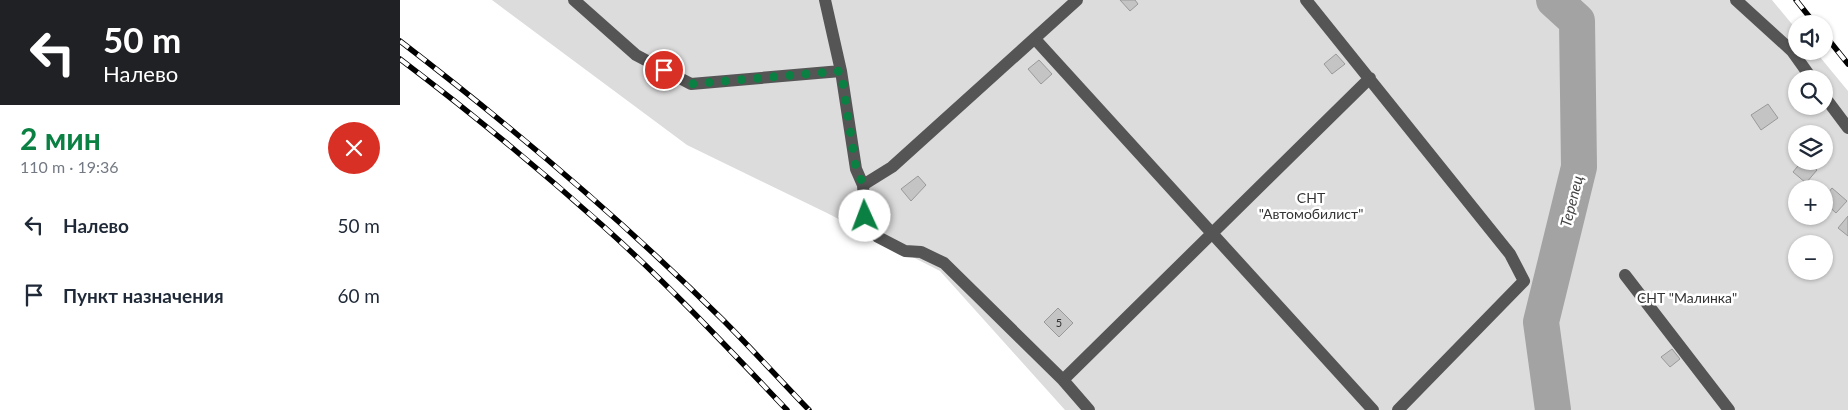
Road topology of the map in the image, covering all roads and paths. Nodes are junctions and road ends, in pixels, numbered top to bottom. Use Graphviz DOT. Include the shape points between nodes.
graph roads {
  1 [pos="574,0"];
  2 [pos="825,0"];
  3 [pos="1077,0"];
  4 [pos="1306,0"];
  5 [pos="1736,0"];
  6 [pos="1035,39"];
  7 [pos="1806,70"];
  8 [pos="841,71"];
  9 [pos="1370,78"];
  10 [pos="1833,108"];
  11 [pos="1848,128"];
  12 [pos="863,184"];
  13 [pos="1212,234"];
  14 [pos="1625,275"];
  15 [pos="1063,380"];
  16 [pos="1089,410"];
  17 [pos="1373,410"];
  18 [pos="1398,410"];
  19 [pos="1729,410"];
  1 -- 8 [label="lane" via="636,55 691,84"];
  2 -- 8 [label="lane"];
  3 -- 6 [label="lane"];
  4 -- 9 [label="lane"];
  5 -- 7 [label="lane" via="1792,51"];
  6 -- 12 [label="lane" via="892,167"];
  6 -- 13 [label="lane"];
  8 -- 12 [label="lane" via="856,169"];
  9 -- 13 [label="lane"];
  9 -- 18 [label="lane" via="1510,254 1524,281"];
  10 -- 11 [label="lane"];
  12 -- 15 [label="lane" via="865,216 878,237 905,251 921,252 944,263"];
  13 -- 15 [label="lane"];
  13 -- 17 [label="lane"];
  14 -- 19 [label="lane"];
  15 -- 16 [label="lane"];
}
